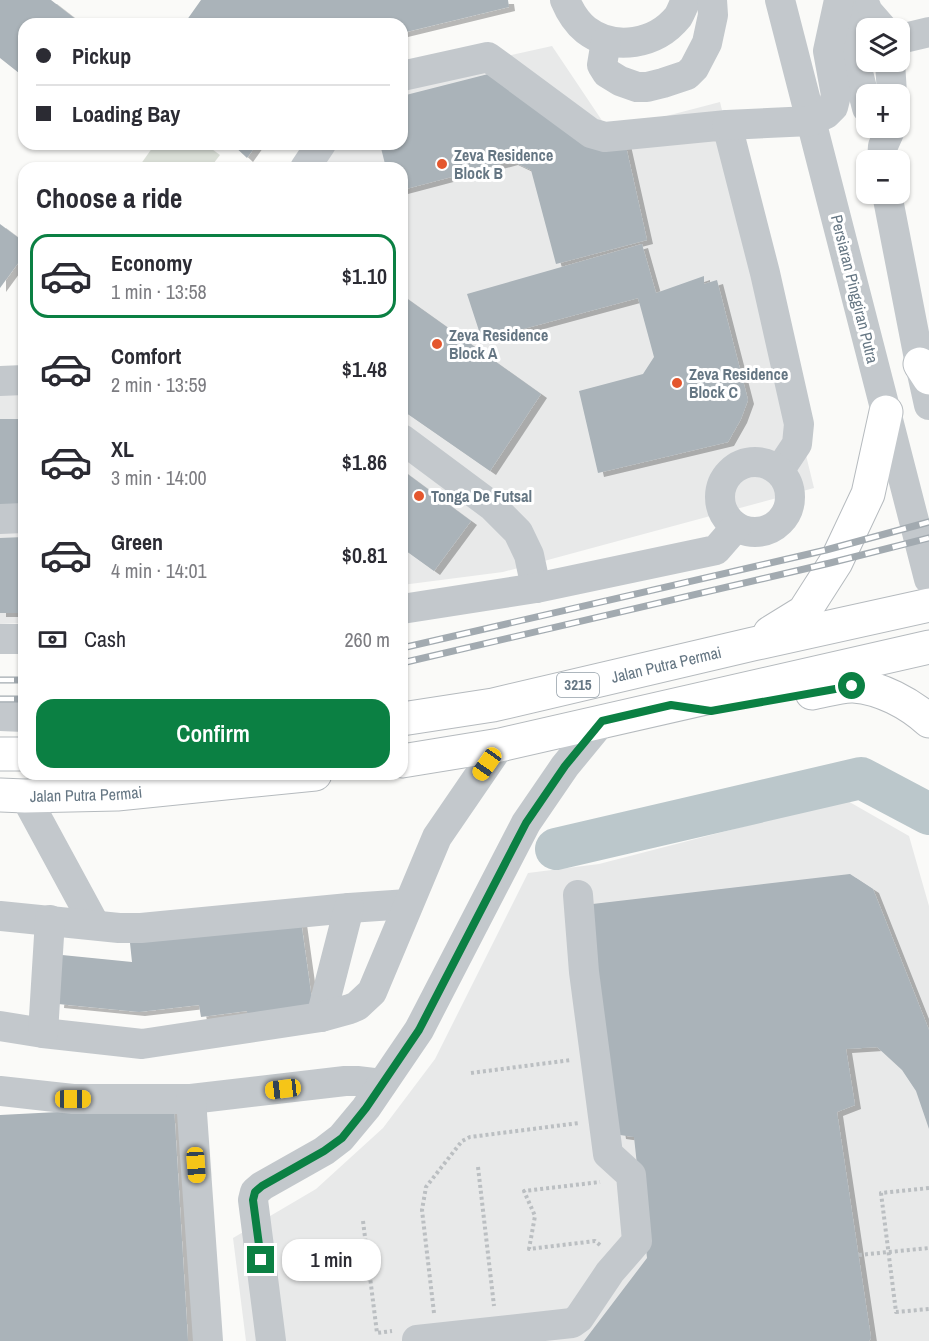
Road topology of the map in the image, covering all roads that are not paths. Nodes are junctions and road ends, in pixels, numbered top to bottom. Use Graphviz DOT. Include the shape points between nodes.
graph roads {
  1 [pos="565,0"];
  2 [pos="686,0"];
  3 [pos="711,0"];
  4 [pos="780,0"];
  5 [pos="839,0"];
  6 [pos="863,0"];
  7 [pos="873,18"];
  8 [pos="929,32"];
  9 [pos="910,37"];
  10 [pos="606,41"];
  11 [pos="408,75"];
  12 [pos="861,84"];
  13 [pos="811,121"];
  14 [pos="727,125"];
  15 [pos="889,204"];
  16 [pos="924,371"];
  17 [pos="18,380"];
  18 [pos="0,381"];
  19 [pos="929,405"];
  20 [pos="886,412"];
  21 [pos="408,444"];
  22 [pos="779,471"];
  23 [pos="18,518"];
  24 [pos="0,519"];
  25 [pos="736,527"];
  26 [pos="929,579"];
  27 [pos="536,588"];
  28 [pos="929,605"];
  29 [pos="408,608"];
  30 [pos="0,639"];
  31 [pos="18,639"];
  32 [pos="753,644"];
  33 [pos="929,647"];
  34 [pos="671,705"];
  35 [pos="0,716"];
  36 [pos="18,717"];
  37 [pos="408,718"];
  38 [pos="602,721"];
  39 [pos="929,721"];
  40 [pos="500,745"];
  41 [pos="0,754"];
  42 [pos="18,754"];
  43 [pos="408,760"];
  44 [pos="256,780"];
  45 [pos="12,796"];
  46 [pos="578,895"];
  47 [pos="408,904"];
  48 [pos="349,908"];
  49 [pos="0,916"];
  50 [pos="50,920"];
  51 [pos="95,925"];
  52 [pos="321,1017"];
  53 [pos="0,1026"];
  54 [pos="43,1033"];
  55 [pos="382,1084"];
  56 [pos="0,1091"];
  57 [pos="191,1099"];
  58 [pos="427,1339"];
  59 [pos="208,1341"];
  60 [pos="271,1341"];
  1 -- 10 [label="street" via="572,15"];
  2 -- 10 [label="street" via="665,30 647,40"];
  3 -- 10 [label="street" via="713,15 707,43 687,75 647,87 620,81 602,65"];
  4 -- 13 [label="street, Persiaran Pinggiran Putra"];
  5 -- 12 [label="street"];
  5 -- 13 [label="street" via="828,51 836,95 833,107"];
  6 -- 7 [label="street"];
  8 -- 9 [label="street"];
  11 -- 14 [label="street" via="489,57 591,133 605,137"];
  13 -- 14 [label="street"];
  13 -- 20 [label="street, Persiaran Pinggiran Putra"];
  14 -- 22 [label="street" via="799,424 797,444"];
  15 -- 16 [label="street"];
  16 -- 19 [label="street"];
  17 -- 18 [label="street"];
  20 -- 26 [label="street, Persiaran Pinggiran Putra"];
  20 -- 32 [label="main road" via="868,494 836,562 804,612"];
  21 -- 27 [label="street" via="492,506 518,532 529,555"];
  22 -- 25 [label="street" via="791,491 787,514 770,530 758,533"];
  22 -- 25 [label="street" via="769,464 746,463 727,476 720,497 722,509"];
  23 -- 24 [label="street"];
  25 -- 27 [label="street" via="716,550"];
  27 -- 29 [label="street"];
  28 -- 32 [label="main road, Jalan Putra Permai / 3215"];
  30 -- 31 [label="street"];
  32 -- 37 [label="main road, Jalan Putra Permai / 3215" via="493,705"];
  33 -- 34 [label="main road, 3215"];
  34 -- 38 [label="main road, 3215"];
  34 -- 39 [label="main road" via="711,711 852,686 884,692"];
  35 -- 36 [label="street"];
  38 -- 40 [label="main road, 3215"];
  38 -- 55 [label="street" via="526,823 419,1030"];
  40 -- 43 [label="main road, 3215"];
  40 -- 47 [label="street" via="437,837"];
  41 -- 42 [label="main road"];
  44 -- 45 [label="main road, Jalan Putra Permai" via="117,794"];
  45 -- 51 [label="street"];
  46 -- 58 [label="street" via="608,1154 631,1175 637,1241 572,1323"];
  47 -- 48 [label="street"];
  47 -- 52 [label="street" via="372,992 350,1010"];
  48 -- 51 [label="street" via="141,928"];
  48 -- 52 [label="street"];
  49 -- 50 [label="street"];
  50 -- 51 [label="street"];
  50 -- 54 [label="street"];
  52 -- 54 [label="street" via="142,1044"];
  53 -- 54 [label="street"];
  55 -- 57 [label="street" via="345,1081"];
  55 -- 60 [label="street" via="342,1138 255,1192"];
  56 -- 57 [label="street" via="73,1099"];
  57 -- 59 [label="street"];
}
